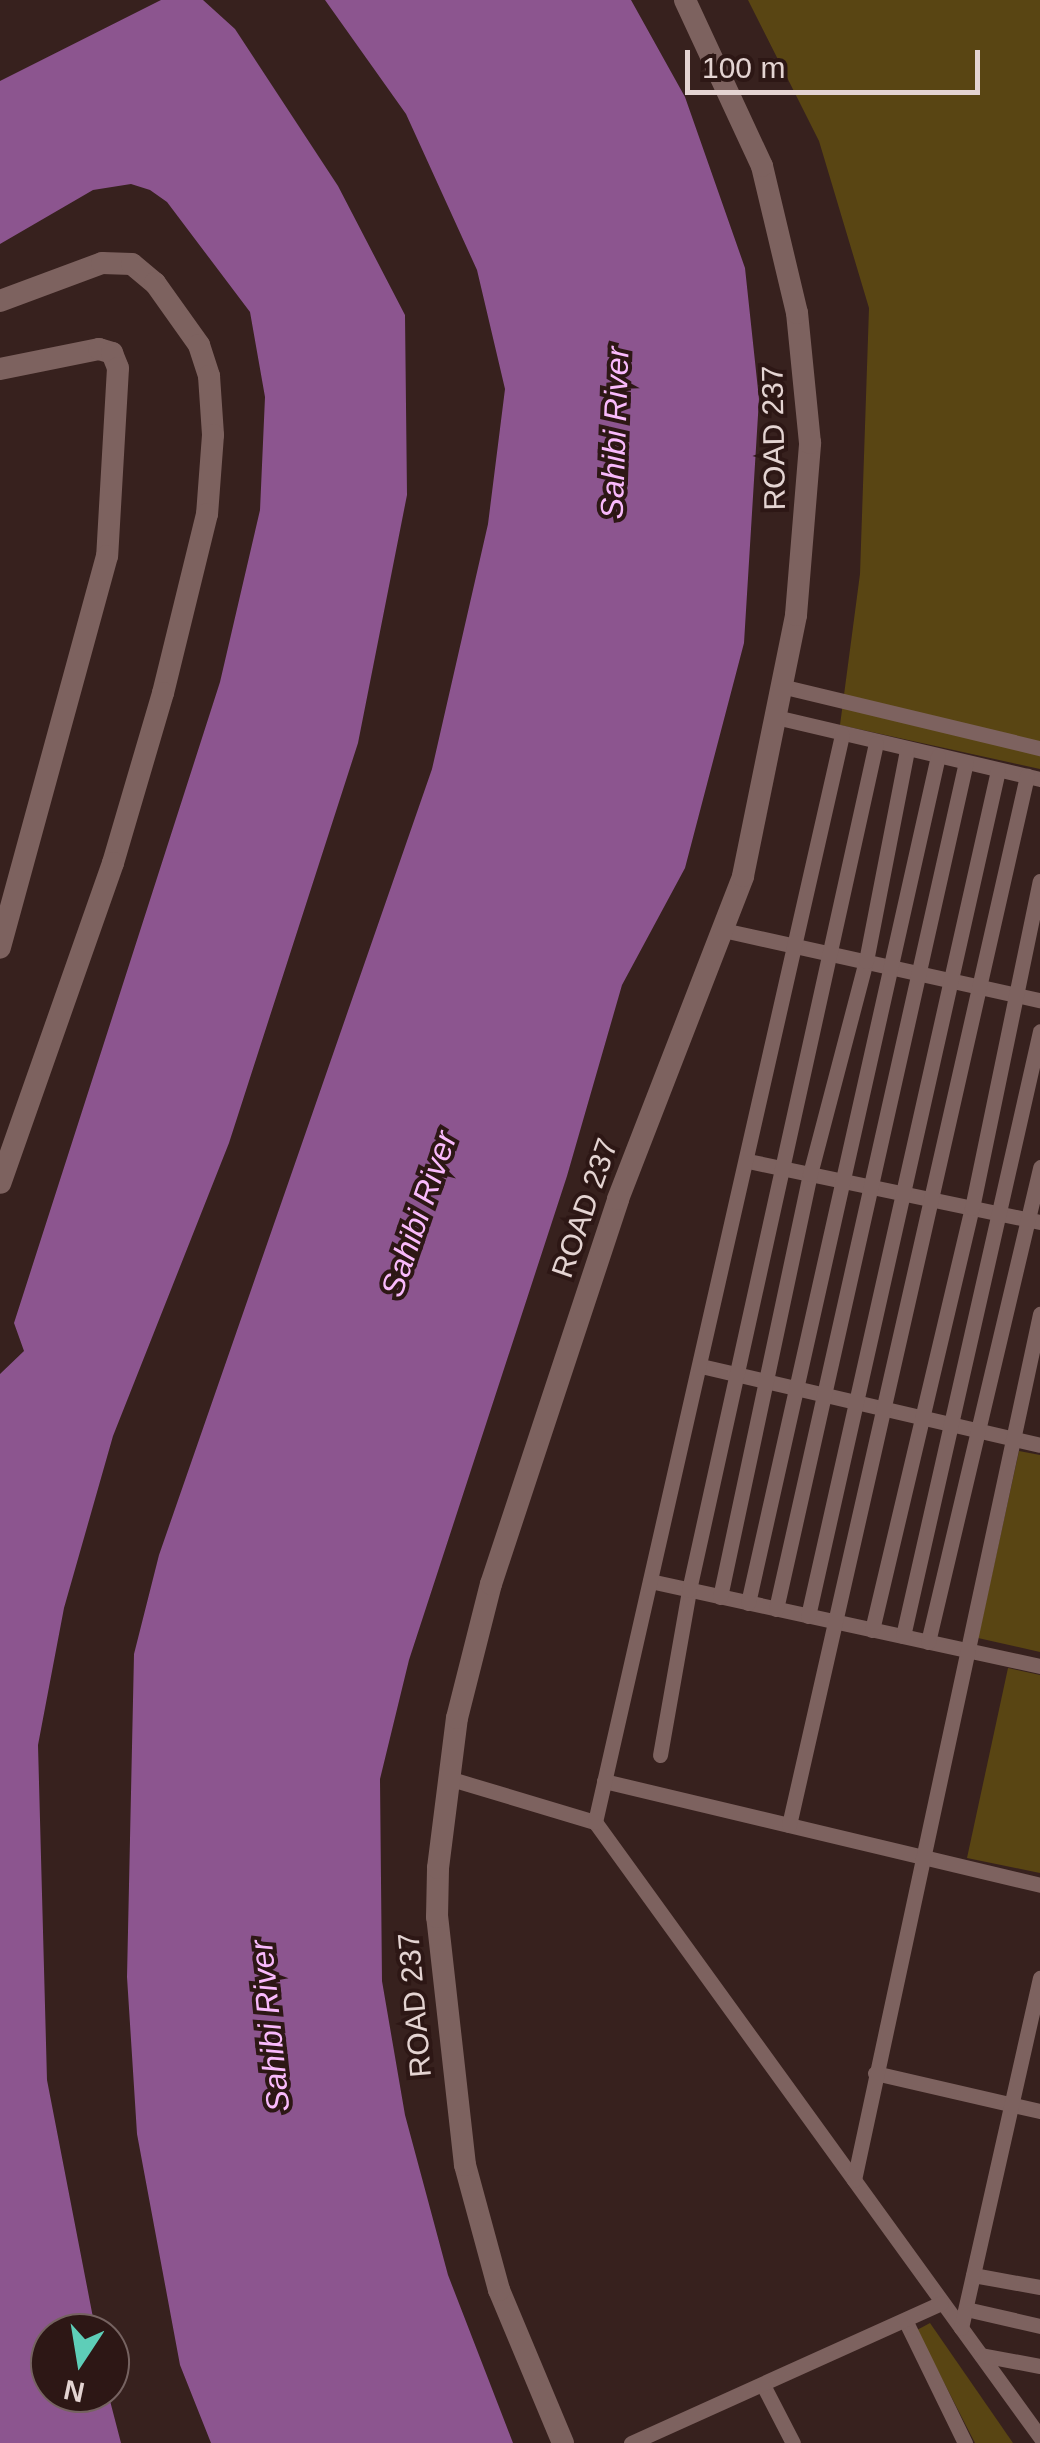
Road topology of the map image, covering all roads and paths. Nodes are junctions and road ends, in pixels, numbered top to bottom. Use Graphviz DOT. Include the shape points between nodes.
graph roads {
  1 [pos="685,0"];
  2 [pos="0,301"];
  3 [pos="0,369"];
  4 [pos="785,687"];
  5 [pos="780,718"];
  6 [pos="842,735"];
  7 [pos="876,743"];
  8 [pos="1040,748"];
  9 [pos="907,750"];
  10 [pos="938,756"];
  11 [pos="966,762"];
  12 [pos="998,770"];
  13 [pos="1034,778"];
  14 [pos="1040,881"];
  15 [pos="723,930"];
  16 [pos="798,945"];
  17 [pos="0,948"];
  18 [pos="832,953"];
  19 [pos="866,961"];
  20 [pos="890,966"];
  21 [pos="919,973"];
  22 [pos="950,980"];
  23 [pos="978,986"];
  24 [pos="1015,994"];
  25 [pos="1040,1000"];
  26 [pos="1040,1031"];
  27 [pos="748,1162"];
  28 [pos="1040,1167"];
  29 [pos="784,1169"];
  30 [pos="810,1174"];
  31 [pos="840,1181"];
  32 [pos="0,1183"];
  33 [pos="870,1187"];
  34 [pos="903,1194"];
  35 [pos="931,1200"];
  36 [pos="972,1208"];
  37 [pos="999,1214"];
  38 [pos="1034,1221"];
  39 [pos="1040,1314"];
  40 [pos="701,1366"];
  41 [pos="737,1374"];
  42 [pos="765,1381"];
  43 [pos="792,1387"];
  44 [pos="823,1394"];
  45 [pos="853,1401"];
  46 [pos="884,1408"];
  47 [pos="918,1416"];
  48 [pos="950,1424"];
  49 [pos="979,1430"];
  50 [pos="1013,1438"];
  51 [pos="1040,1445"];
  52 [pos="650,1582"];
  53 [pos="690,1590"];
  54 [pos="720,1597"];
  55 [pos="748,1603"];
  56 [pos="776,1609"];
  57 [pos="808,1616"];
  58 [pos="840,1623"];
  59 [pos="872,1630"];
  60 [pos="902,1636"];
  61 [pos="928,1642"];
  62 [pos="965,1650"];
  63 [pos="1040,1666"];
  64 [pos="660,1755"];
  65 [pos="448,1778"];
  66 [pos="604,1781"];
  67 [pos="595,1822"];
  68 [pos="789,1825"];
  69 [pos="923,1857"];
  70 [pos="1040,1885"];
  71 [pos="1040,1978"];
  72 [pos="875,2073"];
  73 [pos="1012,2105"];
  74 [pos="1040,2111"];
  75 [pos="854,2180"];
  76 [pos="973,2275"];
  77 [pos="1040,2288"];
  78 [pos="942,2302"];
  79 [pos="966,2309"];
  80 [pos="905,2320"];
  81 [pos="1040,2326"];
  82 [pos="961,2328"];
  83 [pos="981,2355"];
  84 [pos="1040,2366"];
  85 [pos="763,2384"];
  86 [pos="1040,2437"];
  87 [pos="656,2439"];
  88 [pos="563,2443"];
  89 [pos="632,2443"];
  90 [pos="793,2443"];
  91 [pos="965,2443"];
  1 -- 4 [label="street, ROAD 237" via="762,166 798,313 810,443"];
  2 -- 32 [label="street" via="102,263 132,264 155,283 198,344 209,376 213,434 208,514 168,676 113,863"];
  3 -- 17 [label="street" via="98,349 112,353 118,368 107,556"];
  4 -- 5 [label="street, ROAD 237"];
  4 -- 8 [label="street"];
  5 -- 6 [label="street"];
  5 -- 15 [label="street, ROAD 237" via="743,876"];
  6 -- 7 [label="street"];
  6 -- 16 [label="street"];
  7 -- 9 [label="street"];
  7 -- 18 [label="street"];
  9 -- 10 [label="street"];
  9 -- 19 [label="street"];
  10 -- 11 [label="street"];
  10 -- 20 [label="street"];
  11 -- 12 [label="street"];
  11 -- 21 [label="street"];
  12 -- 13 [label="street"];
  12 -- 22 [label="street"];
  13 -- 23 [label="street"];
  14 -- 24 [label="street"];
  15 -- 16 [label="street"];
  15 -- 65 [label="street, ROAD 237" via="618,1200 500,1555 470,1656"];
  16 -- 18 [label="street"];
  16 -- 27 [label="street"];
  18 -- 19 [label="street"];
  18 -- 29 [label="street"];
  19 -- 20 [label="street"];
  19 -- 30 [label="street"];
  20 -- 21 [label="street"];
  20 -- 31 [label="street"];
  21 -- 22 [label="street"];
  21 -- 33 [label="street"];
  22 -- 23 [label="street"];
  22 -- 34 [label="street"];
  23 -- 24 [label="street"];
  23 -- 35 [label="street"];
  24 -- 25 [label="street"];
  24 -- 36 [label="street"];
  26 -- 37 [label="street"];
  27 -- 29 [label="street"];
  27 -- 40 [label="street"];
  28 -- 38 [label="street"];
  29 -- 30 [label="street"];
  29 -- 41 [label="street"];
  30 -- 31 [label="street"];
  30 -- 42 [label="street"];
  31 -- 33 [label="street"];
  31 -- 43 [label="street"];
  33 -- 34 [label="street"];
  33 -- 44 [label="street"];
  34 -- 35 [label="street"];
  34 -- 45 [label="street"];
  35 -- 36 [label="street"];
  35 -- 46 [label="street"];
  36 -- 37 [label="street"];
  36 -- 47 [label="street"];
  37 -- 38 [label="street"];
  37 -- 48 [label="street"];
  38 -- 49 [label="street"];
  39 -- 50 [label="street"];
  40 -- 41 [label="street"];
  40 -- 52 [label="street"];
  41 -- 42 [label="street"];
  41 -- 53 [label="street"];
  42 -- 43 [label="street"];
  42 -- 54 [label="street"];
  43 -- 44 [label="street"];
  43 -- 55 [label="street"];
  44 -- 45 [label="street"];
  44 -- 56 [label="street"];
  45 -- 46 [label="street"];
  45 -- 57 [label="street"];
  46 -- 47 [label="street"];
  46 -- 58 [label="street"];
  47 -- 48 [label="street"];
  47 -- 59 [label="street"];
  48 -- 49 [label="street"];
  48 -- 60 [label="street"];
  49 -- 50 [label="street"];
  49 -- 61 [label="street"];
  50 -- 51 [label="street"];
  50 -- 62 [label="street"];
  52 -- 53 [label="street"];
  52 -- 66 [label="street"];
  53 -- 54 [label="street"];
  53 -- 64 [label="street"];
  54 -- 55 [label="street"];
  55 -- 56 [label="street"];
  56 -- 57 [label="street"];
  57 -- 58 [label="street"];
  58 -- 59 [label="street"];
  58 -- 68 [label="street"];
  59 -- 60 [label="street"];
  60 -- 61 [label="street"];
  61 -- 62 [label="street"];
  62 -- 63 [label="street"];
  62 -- 69 [label="street"];
  65 -- 67 [label="street"];
  65 -- 88 [label="street, ROAD 237" via="437,1917 457,2126 500,2290"];
  66 -- 67 [label="street"];
  66 -- 68 [label="street"];
  67 -- 75 [label="street"];
  68 -- 69 [label="street"];
  69 -- 70 [label="street"];
  69 -- 72 [label="street"];
  71 -- 73 [label="street"];
  72 -- 73 [label="street"];
  72 -- 75 [label="street"];
  73 -- 74 [label="street"];
  73 -- 76 [label="street"];
  75 -- 78 [label="street"];
  76 -- 77 [label="street"];
  76 -- 79 [label="street"];
  78 -- 80 [label="street"];
  78 -- 82 [label="street"];
  79 -- 81 [label="street"];
  79 -- 82 [label="street"];
  80 -- 85 [label="street"];
  80 -- 91 [label="street"];
  82 -- 83 [label="street"];
  83 -- 84 [label="street"];
  83 -- 86 [label="street"];
  85 -- 87 [label="street"];
  85 -- 90 [label="street"];
  87 -- 89 [label="street"];
}
